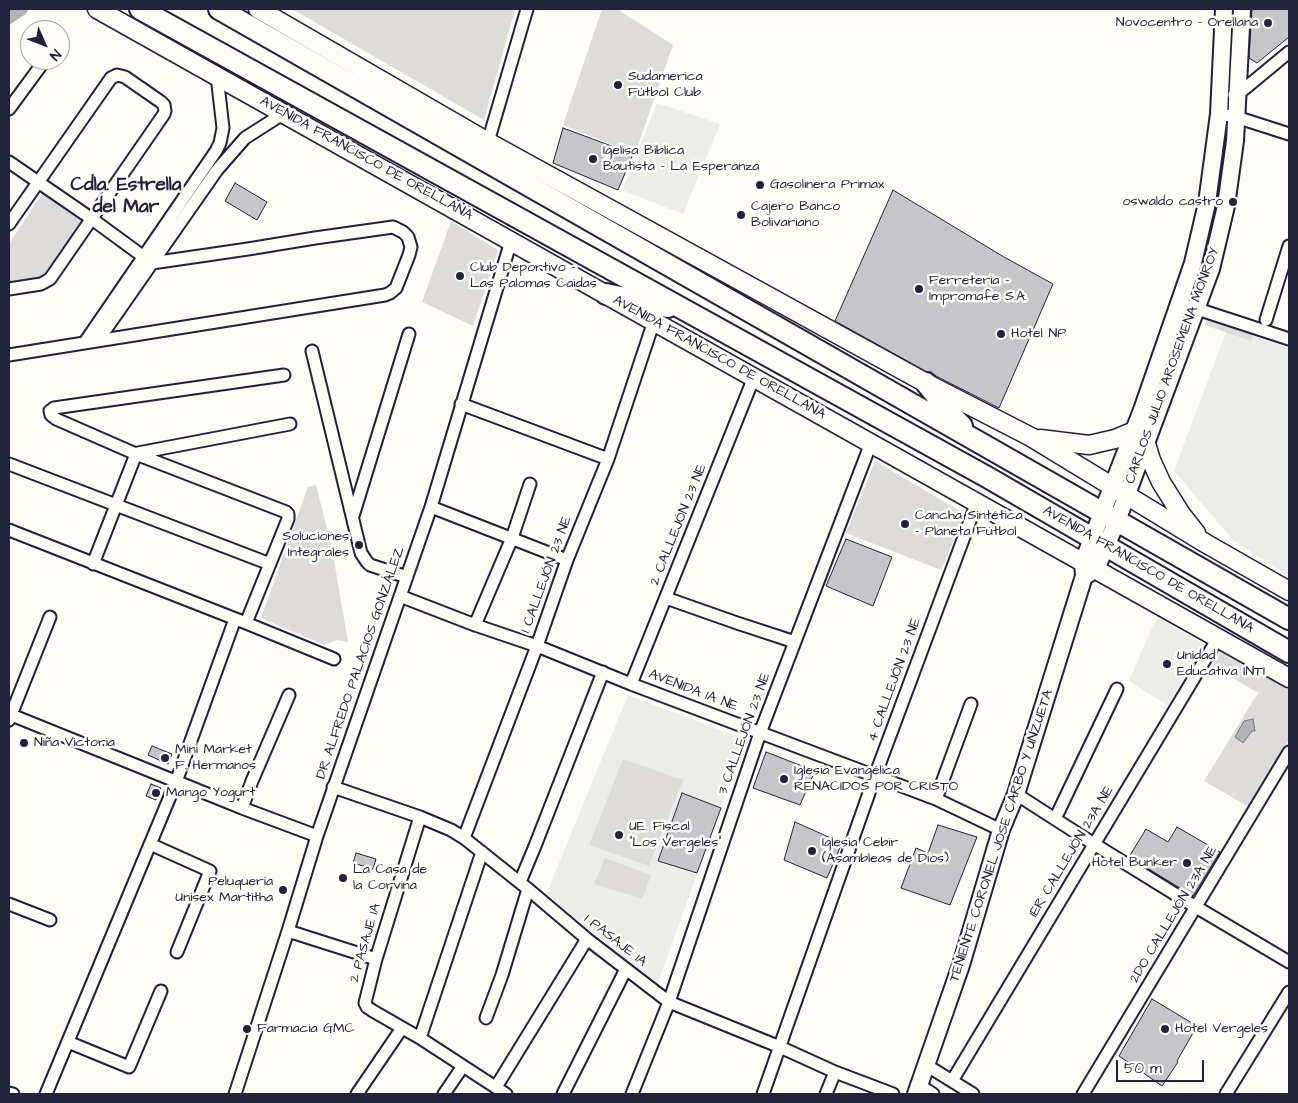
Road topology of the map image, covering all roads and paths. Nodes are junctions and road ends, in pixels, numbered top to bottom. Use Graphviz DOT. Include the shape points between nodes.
graph roads {
  1 [pos="97,9"];
  2 [pos="140,9"];
  3 [pos="219,9"];
  4 [pos="258,9"];
  5 [pos="527,9"];
  6 [pos="1224,9"];
  7 [pos="1242,9"];
  8 [pos="1289,52"];
  9 [pos="38,70"];
  10 [pos="217,76"];
  11 [pos="1220,94"];
  12 [pos="1237,95"];
  13 [pos="9,110"];
  14 [pos="284,113"];
  15 [pos="1219,114"];
  16 [pos="1236,117"];
  17 [pos="1289,134"];
  18 [pos="488,142"];
  19 [pos="9,162"];
  20 [pos="38,182"];
  21 [pos="92,219"];
  22 [pos="9,224"];
  23 [pos="511,241"];
  24 [pos="1289,246"];
  25 [pos="148,260"];
  26 [pos="9,289"];
  27 [pos="606,294"];
  28 [pos="1179,303"];
  29 [pos="1196,308"];
  30 [pos="692,313"];
  31 [pos="1266,320"];
  32 [pos="654,321"];
  33 [pos="409,334"];
  34 [pos="99,339"];
  35 [pos="1289,339"];
  36 [pos="85,342"];
  37 [pos="312,351"];
  38 [pos="9,354"];
  39 [pos="284,375"];
  40 [pos="754,377"];
  41 [pos="926,383"];
  42 [pos="461,404"];
  43 [pos="290,424"];
  44 [pos="1132,432"];
  45 [pos="1031,437"];
  46 [pos="978,441"];
  47 [pos="872,443"];
  48 [pos="1146,444"];
  49 [pos="136,454"];
  50 [pos="608,459"];
  51 [pos="9,464"];
  52 [pos="530,484"];
  53 [pos="1112,486"];
  54 [pos="1127,496"];
  55 [pos="977,502"];
  56 [pos="116,504"];
  57 [pos="431,507"];
  58 [pos="1109,516"];
  59 [pos="353,517"];
  60 [pos="9,530"];
  61 [pos="512,538"];
  62 [pos="1099,542"];
  63 [pos="1205,543"];
  64 [pos="567,560"];
  65 [pos="93,564"];
  66 [pos="270,564"];
  67 [pos="1088,569"];
  68 [pos="407,577"];
  69 [pos="1289,590"];
  70 [pos="400,596"];
  71 [pos="666,598"];
  72 [pos="50,617"];
  73 [pos="1289,619"];
  74 [pos="241,621"];
  75 [pos="475,624"];
  76 [pos="1218,638"];
  77 [pos="795,642"];
  78 [pos="537,646"];
  79 [pos="1289,652"];
  80 [pos="334,659"];
  81 [pos="603,672"];
  82 [pos="1289,678"];
  83 [pos="631,684"];
  84 [pos="1117,689"];
  85 [pos="289,695"];
  86 [pos="971,704"];
  87 [pos="10,717"];
  88 [pos="760,733"];
  89 [pos="1289,752"];
  90 [pos="875,776"];
  91 [pos="176,782"];
  92 [pos="333,787"];
  93 [pos="1016,794"];
  94 [pos="936,799"];
  95 [pos="242,808"];
  96 [pos="420,817"];
  97 [pos="1055,819"];
  98 [pos="1002,830"];
  99 [pos="317,836"];
  100 [pos="464,838"];
  101 [pos="150,844"];
  102 [pos="1094,844"];
  103 [pos="482,852"];
  104 [pos="524,885"];
  105 [pos="9,904"];
  106 [pos="1196,907"];
  107 [pos="50,920"];
  108 [pos="288,931"];
  109 [pos="587,939"];
  110 [pos="176,952"];
  111 [pos="376,959"];
  112 [pos="1289,962"];
  113 [pos="626,969"];
  114 [pos="161,991"];
  115 [pos="1289,992"];
  116 [pos="669,1002"];
  117 [pos="486,1018"];
  118 [pos="402,1028"];
  119 [pos="420,1038"];
  120 [pos="68,1042"];
  121 [pos="780,1048"];
  122 [pos="926,1065"];
  123 [pos="463,1066"];
  124 [pos="836,1072"];
  125 [pos="952,1081"];
  126 [pos="496,1087"];
  127 [pos="917,1090"];
  128 [pos="9,1092"];
  129 [pos="13,1094"];
  130 [pos="46,1094"];
  131 [pos="234,1094"];
  132 [pos="357,1094"];
  133 [pos="444,1094"];
  134 [pos="506,1094"];
  135 [pos="563,1094"];
  136 [pos="632,1094"];
  137 [pos="763,1094"];
  138 [pos="826,1094"];
  139 [pos="893,1094"];
  140 [pos="933,1094"];
  141 [pos="973,1094"];
  142 [pos="1084,1094"];
  143 [pos="1226,1094"];
  1 -- 10 [label="main road, AVENIDA FRANCISCO DE ORELLANA"];
  2 -- 30 [label="highway, AVENIDA FRANCISCO DE ORELLANA"];
  3 -- 46 [label="highway, AVENIDA FRANCISCO DE ORELLANA"];
  4 -- 18 [label="main road"];
  5 -- 18 [label="street"];
  6 -- 11 [label="main road, CARLOS JULIO AROSEMENA MONROY"];
  7 -- 12 [label="main road, CARLOS JULIO AROSEMENA MONROY"];
  8 -- 12 [label="street"];
  9 -- 13 [label="street"];
  10 -- 14 [label="main road, AVENIDA FRANCISCO DE ORELLANA"];
  10 -- 25 [label="street" via="223,124 220,143"];
  11 -- 12 [label="street"];
  11 -- 15 [label="main road, CARLOS JULIO AROSEMENA MONROY"];
  12 -- 16 [label="main road, CARLOS JULIO AROSEMENA MONROY"];
  14 -- 23 [label="main road, AVENIDA FRANCISCO DE ORELLANA"];
  14 -- 25 [label="street" via="242,141"];
  15 -- 16 [label="street"];
  15 -- 28 [label="main road, CARLOS JULIO AROSEMENA MONROY" via="1207,203 1193,263"];
  16 -- 17 [label="street"];
  16 -- 29 [label="main road, CARLOS JULIO AROSEMENA MONROY" via="1226,206 1211,269"];
  18 -- 41 [label="main road"];
  19 -- 20 [label="street"];
  20 -- 21 [label="street"];
  20 -- 21 [label="street" via="114,76 121,75 161,102 164,114"];
  20 -- 22 [label="street"];
  21 -- 25 [label="street"];
  21 -- 26 [label="street" via="48,281"];
  23 -- 27 [label="main road, AVENIDA FRANCISCO DE ORELLANA"];
  23 -- 42 [label="street, DR ALFREDO PALACIOS GONZÁLEZ"];
  24 -- 31 [label="street"];
  25 -- 34 [label="street"];
  25 -- 34 [label="street" via="248,250 393,228 403,232 410,242 409,255 396,288 385,295"];
  25 -- 36 [label="street"];
  27 -- 30 [label="highway"];
  27 -- 32 [label="main road, AVENIDA FRANCISCO DE ORELLANA"];
  28 -- 29 [label="street"];
  28 -- 44 [label="main road, CARLOS JULIO AROSEMENA MONROY"];
  29 -- 35 [label="street"];
  29 -- 48 [label="main road, CARLOS JULIO AROSEMENA MONROY"];
  30 -- 62 [label="highway, AVENIDA FRANCISCO DE ORELLANA"];
  32 -- 40 [label="main road, AVENIDA FRANCISCO DE ORELLANA"];
  32 -- 50 [label="street, 1 CALLEJÓN 23 NE"];
  33 -- 59 [label="street"];
  34 -- 36 [label="street"];
  36 -- 38 [label="street"];
  37 -- 59 [label="street"];
  39 -- 49 [label="street" via="50,411 56,419"];
  40 -- 47 [label="main road, AVENIDA FRANCISCO DE ORELLANA"];
  40 -- 71 [label="street, 2 CALLEJÓN 23 NE"];
  41 -- 45 [label="main road"];
  41 -- 46 [label="highway"];
  42 -- 50 [label="street"];
  42 -- 57 [label="street, DR ALFREDO PALACIOS GONZÁLEZ"];
  43 -- 49 [label="street"];
  44 -- 45 [label="main road" via="1089,446"];
  44 -- 53 [label="main road, CARLOS JULIO AROSEMENA MONROY"];
  45 -- 53 [label="main road"];
  46 -- 58 [label="highway, AVENIDA FRANCISCO DE ORELLANA"];
  47 -- 55 [label="main road, AVENIDA FRANCISCO DE ORELLANA"];
  47 -- 77 [label="street, 3 CALLEJÓN 23 NE"];
  48 -- 54 [label="main road, CARLOS JULIO AROSEMENA MONROY"];
  48 -- 63 [label="main road" via="1155,472"];
  49 -- 56 [label="street"];
  49 -- 66 [label="street" via="286,512 288,519"];
  50 -- 64 [label="street, 1 CALLEJÓN 23 NE"];
  51 -- 56 [label="street"];
  52 -- 61 [label="street"];
  53 -- 54 [label="main road"];
  53 -- 58 [label="main road, CARLOS JULIO AROSEMENA MONROY"];
  54 -- 58 [label="main road, CARLOS JULIO AROSEMENA MONROY"];
  54 -- 63 [label="main road"];
  55 -- 67 [label="main road, AVENIDA FRANCISCO DE ORELLANA"];
  55 -- 90 [label="street, 4 CALLEJÓN 23 NE"];
  56 -- 65 [label="street"];
  56 -- 66 [label="street"];
  57 -- 61 [label="street"];
  57 -- 68 [label="street, DR ALFREDO PALACIOS GONZÁLEZ"];
  58 -- 62 [label="main road, CARLOS JULIO AROSEMENA MONROY"];
  58 -- 73 [label="highway, AVENIDA FRANCISCO DE ORELLANA"];
  59 -- 68 [label="street" via="361,553 367,562"];
  60 -- 65 [label="street"];
  61 -- 64 [label="street"];
  61 -- 75 [label="street"];
  62 -- 67 [label="main road, CARLOS JULIO AROSEMENA MONROY"];
  62 -- 79 [label="highway, AVENIDA FRANCISCO DE ORELLANA"];
  63 -- 69 [label="main road"];
  64 -- 78 [label="street, 1 CALLEJÓN 23 NE"];
  65 -- 74 [label="street"];
  66 -- 74 [label="street"];
  67 -- 76 [label="main road, AVENIDA FRANCISCO DE ORELLANA"];
  67 -- 93 [label="main road, TENIENTE CORONEL JOSE CARBO Y UNZUETA"];
  68 -- 70 [label="street, DR ALFREDO PALACIOS GONZÁLEZ"];
  70 -- 75 [label="street, AVENIDA 1A NE"];
  70 -- 92 [label="street, DR ALFREDO PALACIOS GONZÁLEZ"];
  71 -- 77 [label="street"];
  71 -- 83 [label="street, 2 CALLEJÓN 23 NE"];
  72 -- 87 [label="street"];
  74 -- 80 [label="street"];
  74 -- 91 [label="street"];
  75 -- 78 [label="street, AVENIDA 1A NE"];
  76 -- 82 [label="main road, AVENIDA FRANCISCO DE ORELLANA"];
  76 -- 102 [label="street, 1ER CALLEJÓN 23A NE"];
  77 -- 88 [label="street, 3 CALLEJÓN 23 NE"];
  78 -- 81 [label="street, AVENIDA 1A NE"];
  78 -- 100 [label="street, 1 CALLEJÓN 23 NE"];
  81 -- 83 [label="street, AVENIDA 1A NE"];
  81 -- 104 [label="street" via="535,846"];
  83 -- 88 [label="street, AVENIDA 1A NE"];
  84 -- 97 [label="street"];
  85 -- 95 [label="street"];
  86 -- 94 [label="street"];
  87 -- 91 [label="street"];
  88 -- 90 [label="street, AVENIDA 1A NE"];
  88 -- 116 [label="street, 3 CALLEJÓN 23 NE"];
  89 -- 106 [label="street, 2DO CALLEJÓN 23A NE"];
  90 -- 94 [label="street, AVENIDA 1A NE"];
  90 -- 121 [label="street, 4 CALLEJÓN 23 NE"];
  91 -- 95 [label="street"];
  91 -- 101 [label="street"];
  92 -- 96 [label="street, 1 PASAJE 1A"];
  92 -- 99 [label="street, DR ALFREDO PALACIOS GONZÁLEZ"];
  93 -- 97 [label="street"];
  93 -- 98 [label="main road, TENIENTE CORONEL JOSE CARBO Y UNZUETA"];
  94 -- 98 [label="street, AVENIDA 1A NE"];
  95 -- 99 [label="street"];
  96 -- 100 [label="street, 1 PASAJE 1A"];
  96 -- 111 [label="street, 2 PASAJE 1A"];
  97 -- 102 [label="street"];
  98 -- 122 [label="main road, TENIENTE CORONEL JOSE CARBO Y UNZUETA" via="961,965"];
  99 -- 108 [label="street, DR ALFREDO PALACIOS GONZÁLEZ"];
  100 -- 103 [label="street, 1 PASAJE 1A"];
  101 -- 110 [label="street" via="210,871"];
  101 -- 120 [label="street"];
  102 -- 106 [label="street"];
  102 -- 125 [label="street, 1ER CALLEJÓN 23A NE"];
  103 -- 104 [label="street, 1 PASAJE 1A"];
  103 -- 119 [label="street"];
  104 -- 109 [label="street, 1 PASAJE 1A"];
  104 -- 117 [label="street" via="502,975"];
  105 -- 107 [label="street"];
  106 -- 112 [label="street"];
  106 -- 142 [label="street, 2DO CALLEJÓN 23A NE"];
  108 -- 111 [label="street"];
  108 -- 131 [label="street, DR ALFREDO PALACIOS GONZÁLEZ"];
  109 -- 113 [label="street, 1 PASAJE 1A"];
  109 -- 126 [label="street"];
  111 -- 118 [label="street, 2 PASAJE 1A" via="365,1003 370,1010"];
  113 -- 116 [label="street, 1 PASAJE 1A"];
  113 -- 135 [label="street"];
  114 -- 120 [label="street" via="129,1067"];
  115 -- 143 [label="street"];
  116 -- 121 [label="street, 1 PASAJE 1A"];
  116 -- 136 [label="street, 3 CALLEJÓN 23 NE"];
  118 -- 119 [label="street, 2 PASAJE 1A"];
  118 -- 132 [label="street"];
  119 -- 123 [label="street, 2 PASAJE 1A"];
  120 -- 130 [label="street"];
  121 -- 124 [label="street, 1 PASAJE 1A"];
  121 -- 137 [label="street, 4 CALLEJÓN 23 NE"];
  122 -- 125 [label="street"];
  122 -- 127 [label="main road, TENIENTE CORONEL JOSE CARBO Y UNZUETA"];
  123 -- 126 [label="street, 2 PASAJE 1A"];
  123 -- 133 [label="street"];
  124 -- 138 [label="street"];
  124 -- 139 [label="street, 1 PASAJE 1A"];
  125 -- 141 [label="street"];
  126 -- 134 [label="street, 2 PASAJE 1A"];
  127 -- 140 [label="street"];
  128 -- 129 [label="street"];
}
